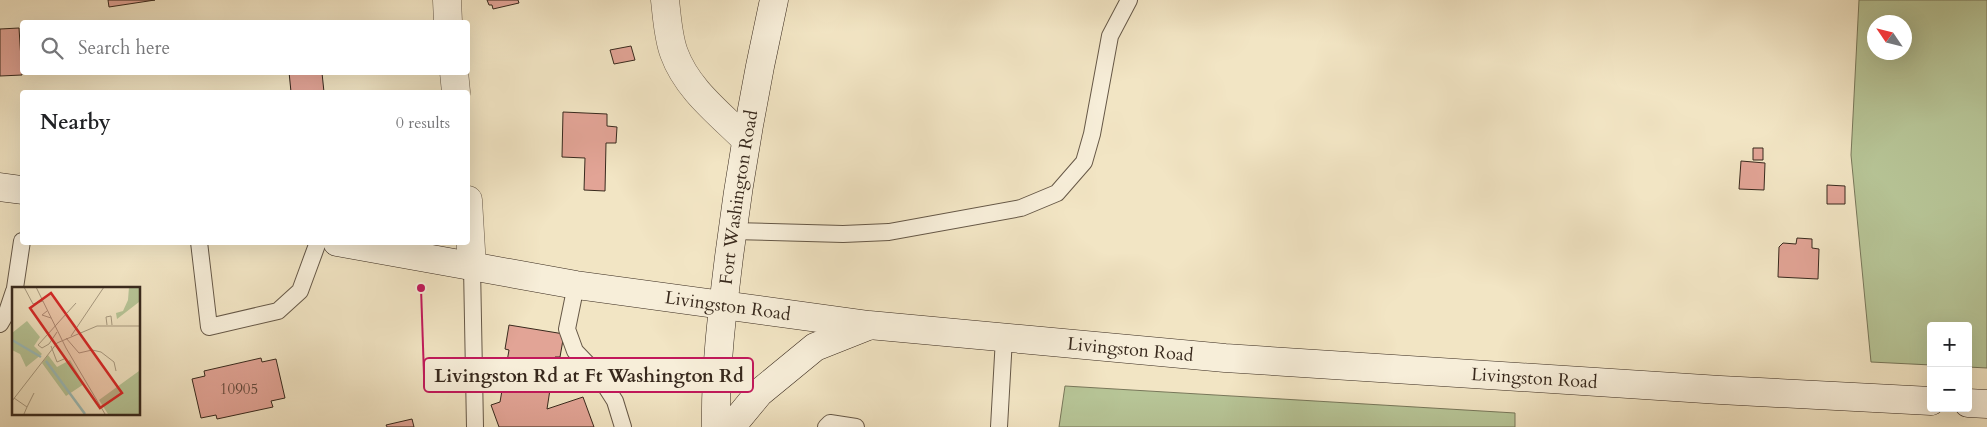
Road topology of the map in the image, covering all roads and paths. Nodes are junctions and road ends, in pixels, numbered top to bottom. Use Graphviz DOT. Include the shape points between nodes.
graph roads {
  1 [pos="446,0"];
  2 [pos="665,0"];
  3 [pos="774,0"];
  4 [pos="1129,0"];
  5 [pos="448,20"];
  6 [pos="454,75"];
  7 [pos="456,90"];
  8 [pos="745,139"];
  9 [pos="0,187"];
  10 [pos="20,190"];
  11 [pos="732,231"];
  12 [pos="470,234"];
  13 [pos="21,245"];
  14 [pos="199,245"];
  15 [pos="317,245"];
  16 [pos="353,245"];
  17 [pos="472,267"];
  18 [pos="576,285"];
  19 [pos="14,287"];
  20 [pos="12,296"];
  21 [pos="723,306"];
  22 [pos="0,324"];
  23 [pos="869,325"];
  24 [pos="1004,338"];
  25 [pos="1927,401"];
  26 [pos="1972,403"];
  27 [pos="1987,404"];
  28 [pos="476,427"];
  29 [pos="623,427"];
  30 [pos="716,427"];
  31 [pos="731,427"];
  32 [pos="826,427"];
  33 [pos="856,427"];
  34 [pos="999,427"];
  1 -- 5 [label="main road"];
  2 -- 8 [label="main road" via="674,52 685,77"];
  3 -- 8 [label="main road, Fort Washington Road"];
  4 -- 11 [label="lane" via="1110,36 1084,162 1056,194 1021,208 889,232"];
  6 -- 7 [label="main road"];
  8 -- 11 [label="main road, Fort Washington Road"];
  9 -- 10 [label="main road"];
  11 -- 21 [label="main road, Fort Washington Road"];
  12 -- 17 [label="main road"];
  13 -- 19 [label="lane"];
  14 -- 15 [label="lane" via="210,327 278,311 300,292"];
  16 -- 17 [label="main road, Livingston Road"];
  17 -- 18 [label="main road, Livingston Road"];
  17 -- 28 [label="lane"];
  18 -- 21 [label="main road, Livingston Road"];
  18 -- 29 [label="lane" via="566,329 575,351 599,376 615,401"];
  20 -- 22 [label="lane"];
  21 -- 23 [label="main road, Livingston Road"];
  21 -- 30 [label="main road, Fort Washington Road"];
  23 -- 24 [label="main road, Livingston Road"];
  23 -- 31 [label="main road" via="815,347 759,393"];
  24 -- 25 [label="main road, Livingston Road" via="1225,358"];
  24 -- 34 [label="lane"];
  26 -- 27 [label="main road"];
  32 -- 33 [label="lane" via="830,423"];
}
